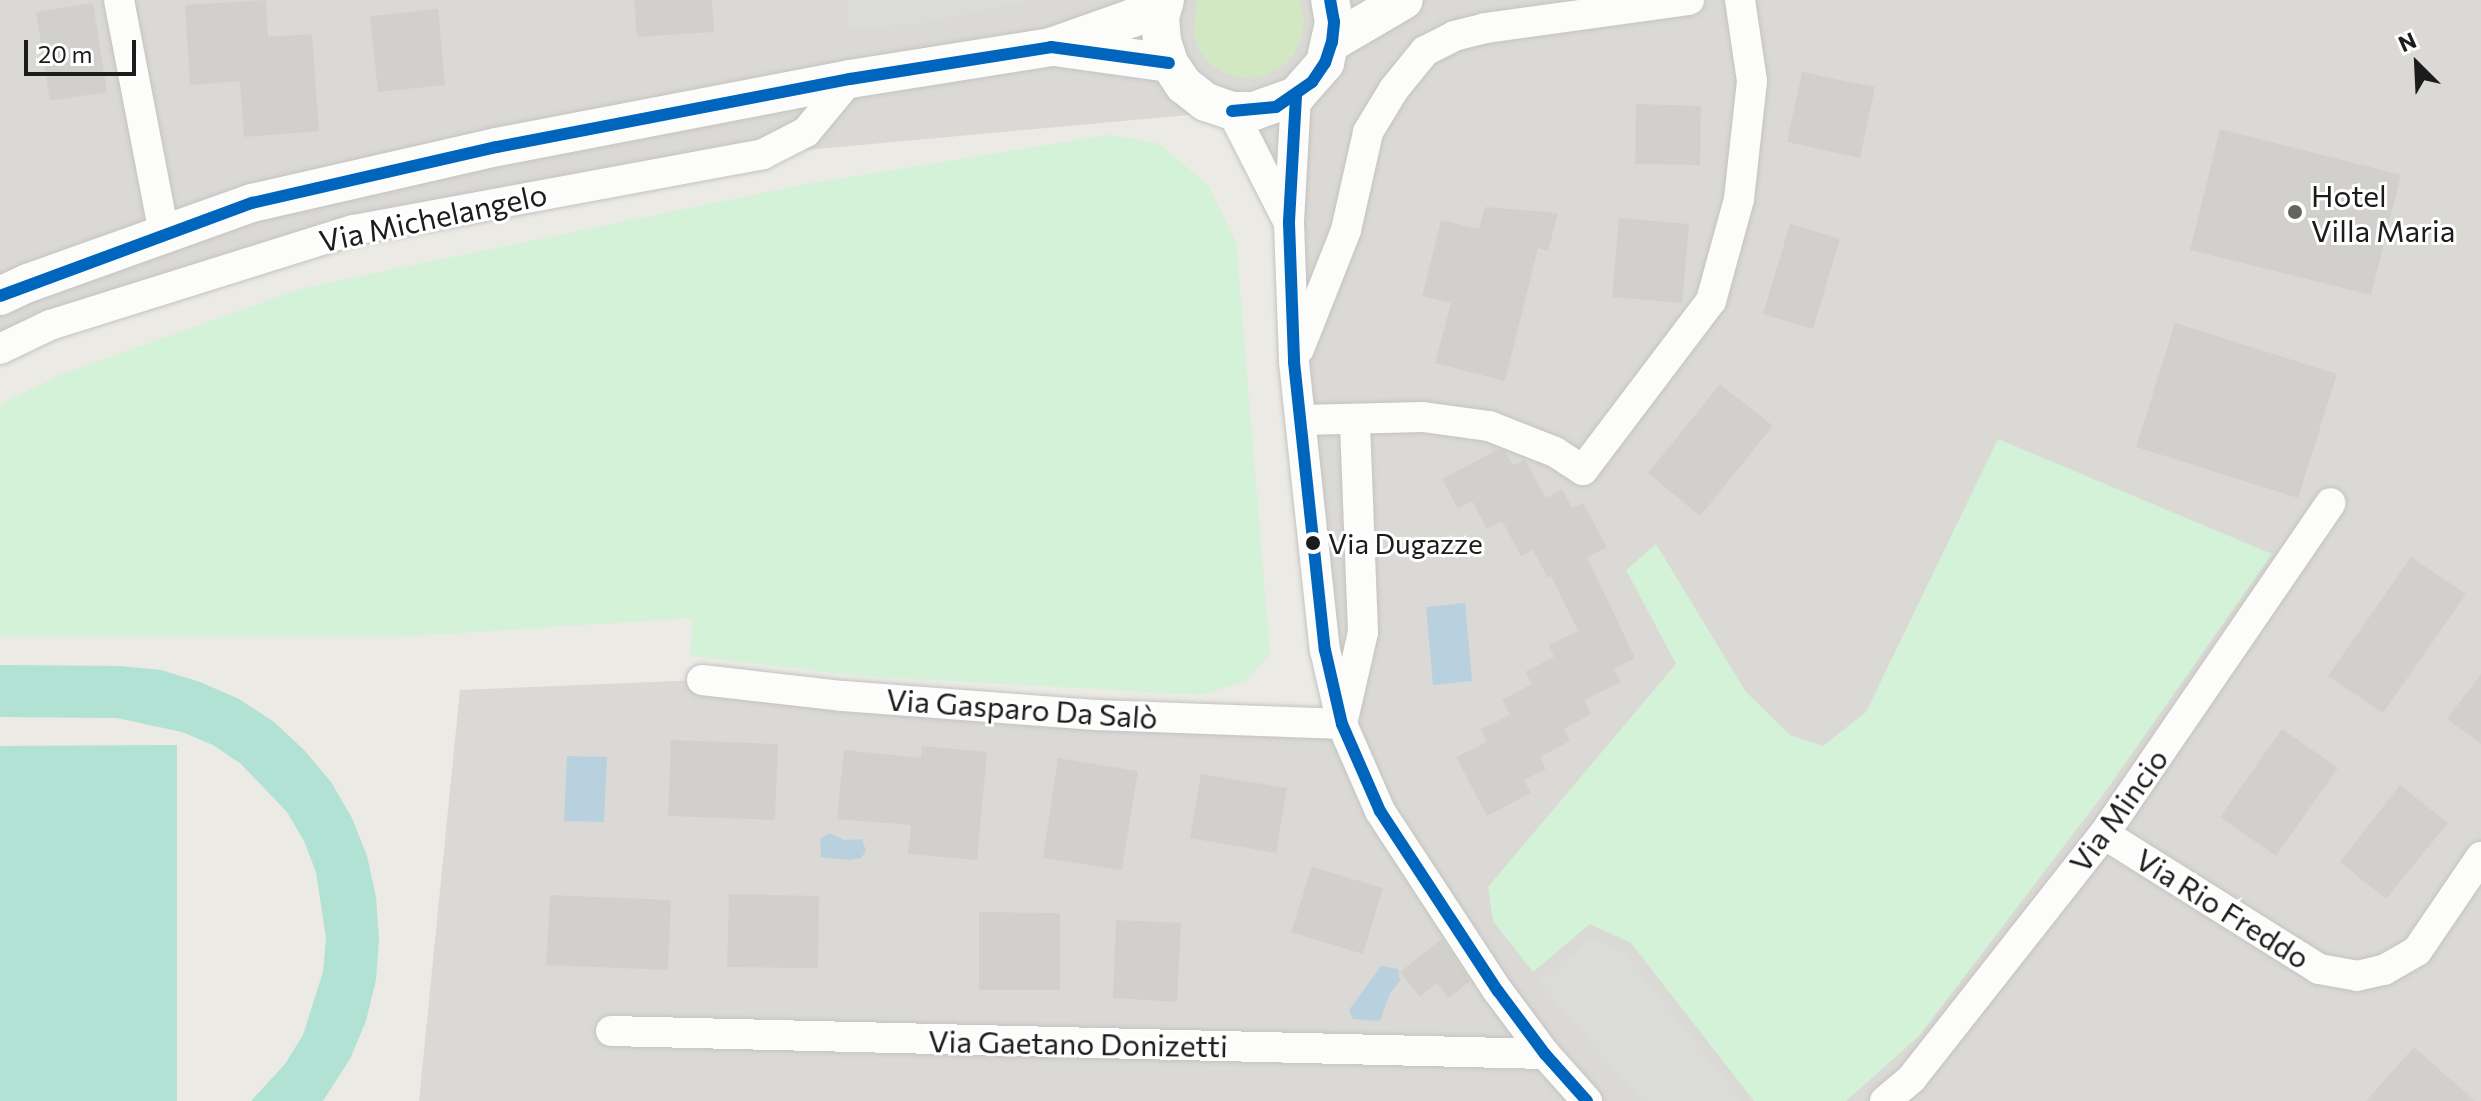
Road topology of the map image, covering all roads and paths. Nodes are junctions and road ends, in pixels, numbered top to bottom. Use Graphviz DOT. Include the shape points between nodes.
graph roads {
  1 [pos="119,0"];
  2 [pos="1162,0"];
  3 [pos="1330,0"];
  4 [pos="1404,0"];
  5 [pos="1689,0"];
  6 [pos="1740,0"];
  7 [pos="1332,42"];
  8 [pos="1051,47"];
  9 [pos="1169,63"];
  10 [pos="850,79"];
  11 [pos="1296,96"];
  12 [pos="1232,111"];
  13 [pos="1289,223"];
  14 [pos="164,233"];
  15 [pos="0,296"];
  16 [pos="0,349"];
  17 [pos="1294,362"];
  18 [pos="1355,419"];
  19 [pos="1301,420"];
  20 [pos="2331,503"];
  21 [pos="702,680"];
  22 [pos="1342,724"];
  23 [pos="2104,834"];
  24 [pos="2481,857"];
  25 [pos="611,1031"];
  26 [pos="1545,1054"];
  27 [pos="1587,1101"];
  28 [pos="1885,1101"];
  1 -- 14 [label="street"];
  2 -- 8 [label="street, Via Michelangelo" via="1133,18"];
  2 -- 9 [label="street" via="1162,41"];
  3 -- 7 [label="street"];
  4 -- 7 [label="street"];
  5 -- 17 [label="street" via="1485,28 1425,51 1368,132 1346,230"];
  6 -- 18 [label="street" via="1752,81 1739,199 1711,301 1583,470 1555,452 1489,426 1423,417"];
  7 -- 11 [label="street" via="1325,63"];
  8 -- 9 [label="street, Via Michelangelo"];
  8 -- 10 [label="street, Via Michelangelo"];
  9 -- 12 [label="street" via="1195,94"];
  10 -- 14 [label="street, Via Michelangelo" via="482,150 252,203"];
  10 -- 16 [label="street, Via Michelangelo" via="806,132 763,154 354,230 50,325"];
  11 -- 12 [label="street" via="1276,107"];
  11 -- 13 [label="street"];
  12 -- 13 [label="street"];
  13 -- 17 [label="street"];
  14 -- 15 [label="street, Via Michelangelo"];
  17 -- 19 [label="street"];
  18 -- 19 [label="street"];
  18 -- 22 [label="street" via="1363,632"];
  19 -- 22 [label="street" via="1325,650"];
  20 -- 23 [label="street, Via Mincio"];
  21 -- 22 [label="street, Via Gasparo Da Salò" via="1098,715"];
  22 -- 26 [label="street" via="1380,811"];
  23 -- 24 [label="street, Via Rio Freddo" via="2319,969 2357,976 2384,970 2417,951"];
  23 -- 28 [label="street, Via Mincio" via="1912,1078"];
  25 -- 26 [label="street, Via Gaetano Donizetti"];
  26 -- 27 [label="street"];
}
